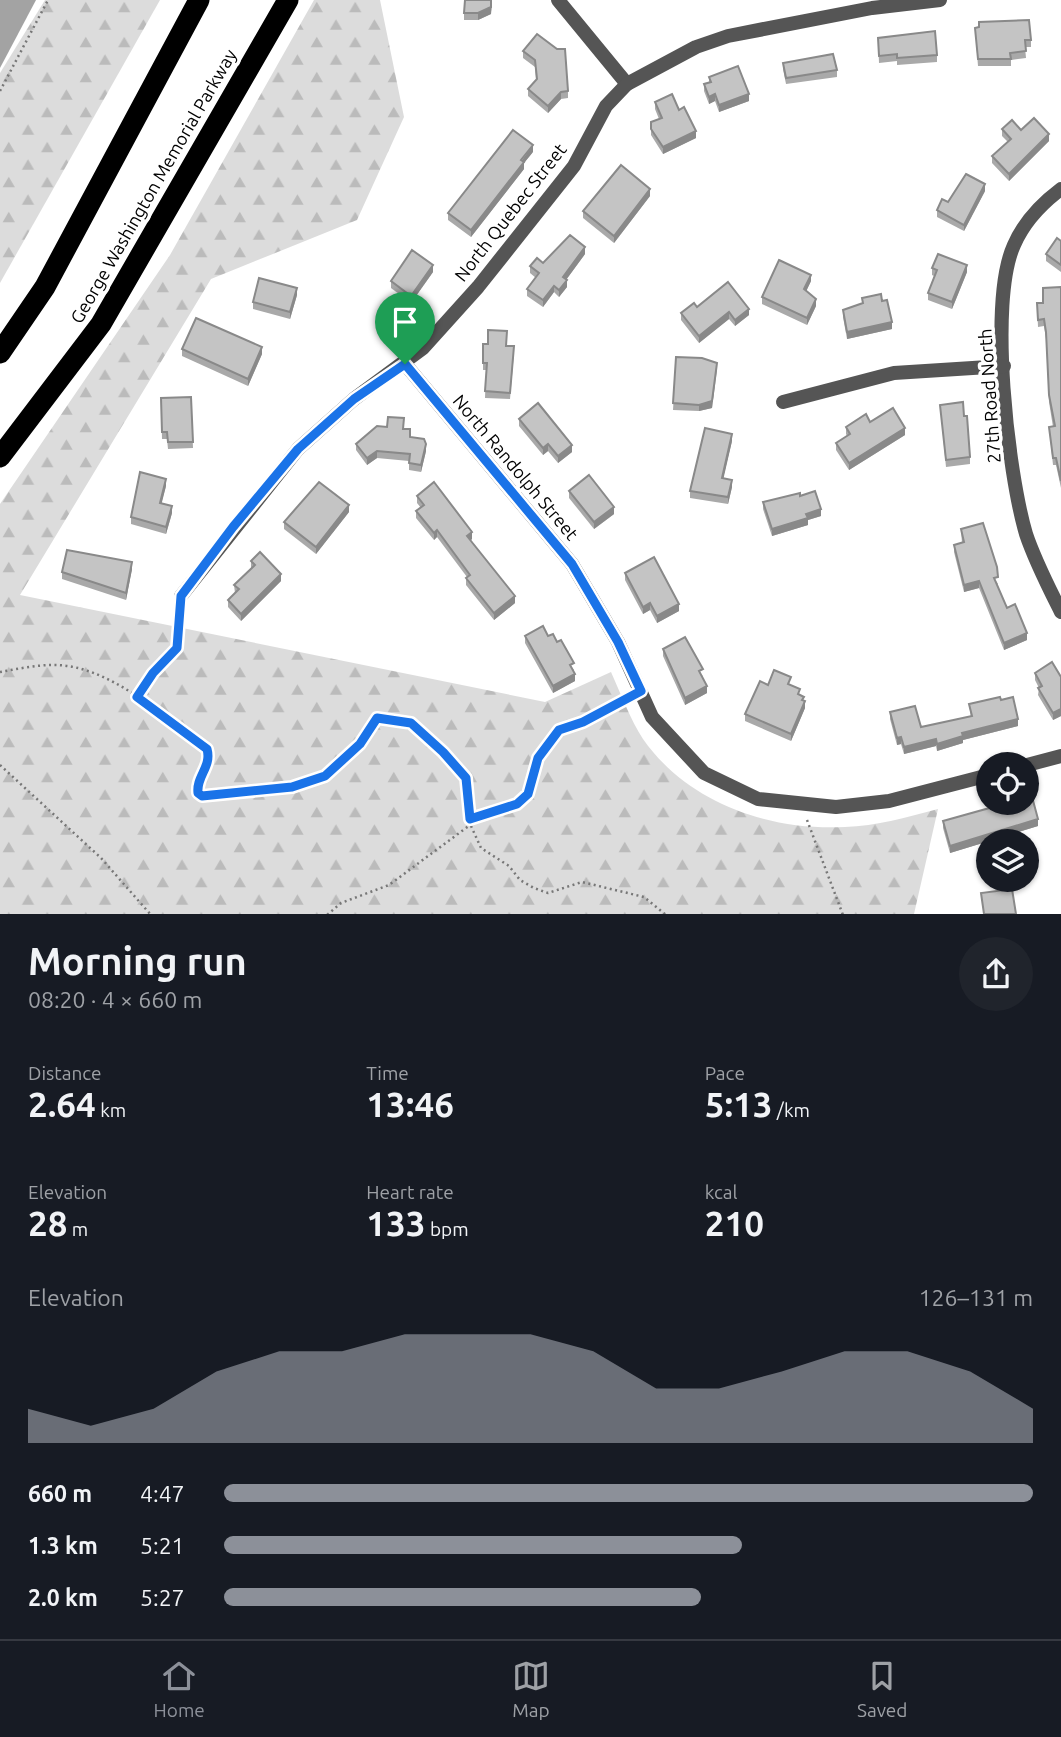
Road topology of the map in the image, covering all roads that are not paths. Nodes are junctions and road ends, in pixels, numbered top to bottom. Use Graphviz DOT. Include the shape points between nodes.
graph roads {
  1 [pos="199,0"];
  2 [pos="288,0"];
  3 [pos="558,0"];
  4 [pos="828,0"];
  5 [pos="940,0"];
  6 [pos="868,4"];
  7 [pos="833,15"];
  8 [pos="627,84"];
  9 [pos="1061,189"];
  10 [pos="0,353"];
  11 [pos="405,364"];
  12 [pos="1004,366"];
  13 [pos="783,402"];
  14 [pos="0,457"];
  15 [pos="181,596"];
  16 [pos="1061,612"];
  17 [pos="1061,756"];
  18 [pos="1039,762"];
  19 [pos="976,778"];
  1 -- 10 [label="highway" via="45,287"];
  2 -- 14 [label="highway, George Washington Memorial Parkway" via="101,324"];
  3 -- 8 [label="street"];
  4 -- 7 [label="street"];
  5 -- 6 [label="street, North Quebec Street"];
  6 -- 7 [label="street, North Quebec Street"];
  7 -- 8 [label="street, North Quebec Street" via="766,27 696,47"];
  8 -- 11 [label="street, North Quebec Street" via="606,106 574,166 478,287"];
  9 -- 12 [label="street, 27th Road North" via="1025,225 1006,268"];
  11 -- 15 [label="street, North Quebec Street" via="354,399 298,449"];
  11 -- 19 [label="street, North Randolph Street" via="572,564 618,642 652,717 704,774 758,799 836,807 889,801"];
  12 -- 13 [label="street" via="894,373"];
  12 -- 16 [label="street, 27th Road North" via="1016,492 1027,536"];
  17 -- 18 [label="street"];
}
